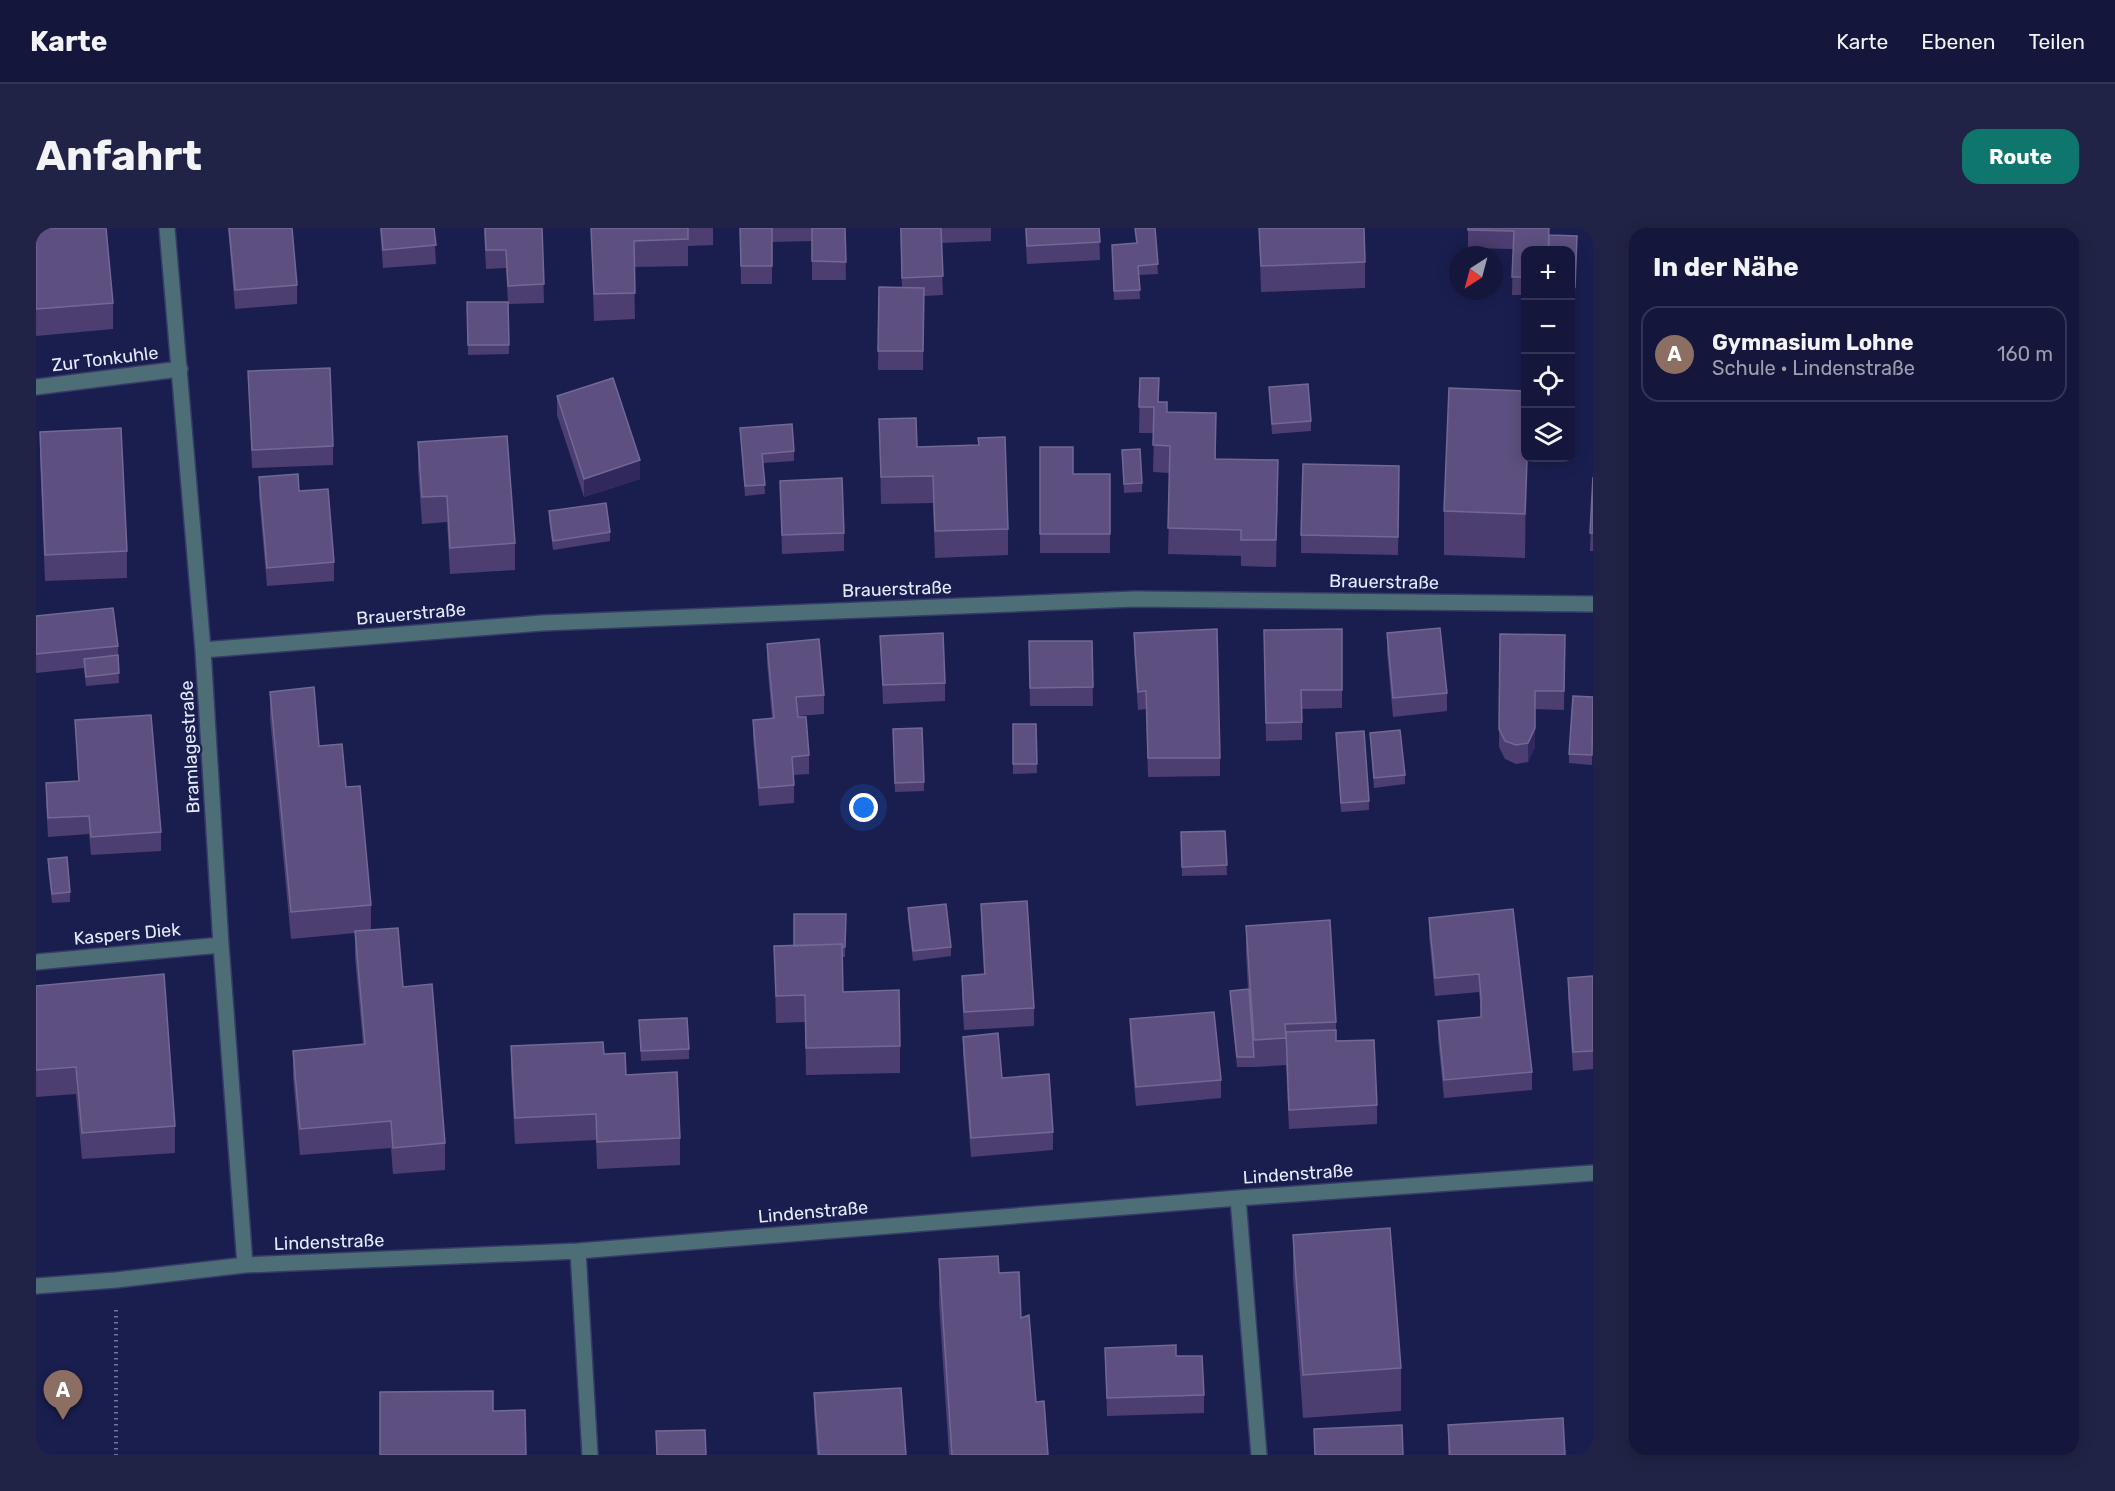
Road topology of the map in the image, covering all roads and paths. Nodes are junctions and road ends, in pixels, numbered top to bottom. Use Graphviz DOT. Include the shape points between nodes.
graph roads {
  1 [pos="167,228"];
  2 [pos="180,369"];
  3 [pos="36,387"];
  4 [pos="1593,604"];
  5 [pos="203,650"];
  6 [pos="221,945"];
  7 [pos="36,962"];
  8 [pos="1593,1173"];
  9 [pos="1238,1198"];
  10 [pos="578,1251"];
  11 [pos="245,1265"];
  12 [pos="116,1280"];
  13 [pos="36,1286"];
  14 [pos="116,1455"];
  15 [pos="590,1455"];
  16 [pos="1260,1455"];
  1 -- 2 [label="street, Bramlagestraße"];
  2 -- 3 [label="street, Zur Tonkuhle"];
  2 -- 5 [label="street, Bramlagestraße"];
  4 -- 5 [label="street, Brauerstraße" via="1135,599 542,623"];
  5 -- 6 [label="street, Bramlagestraße"];
  6 -- 7 [label="street, Kaspers Diek"];
  6 -- 11 [label="street, Bramlagestraße"];
  8 -- 9 [label="street, Lindenstraße"];
  9 -- 10 [label="street, Lindenstraße"];
  9 -- 16 [label="street"];
  10 -- 11 [label="street, Lindenstraße"];
  10 -- 15 [label="street"];
  11 -- 12 [label="street, Lindenstraße"];
  12 -- 13 [label="street, Lindenstraße"];
  12 -- 14 [label="path"];
}
